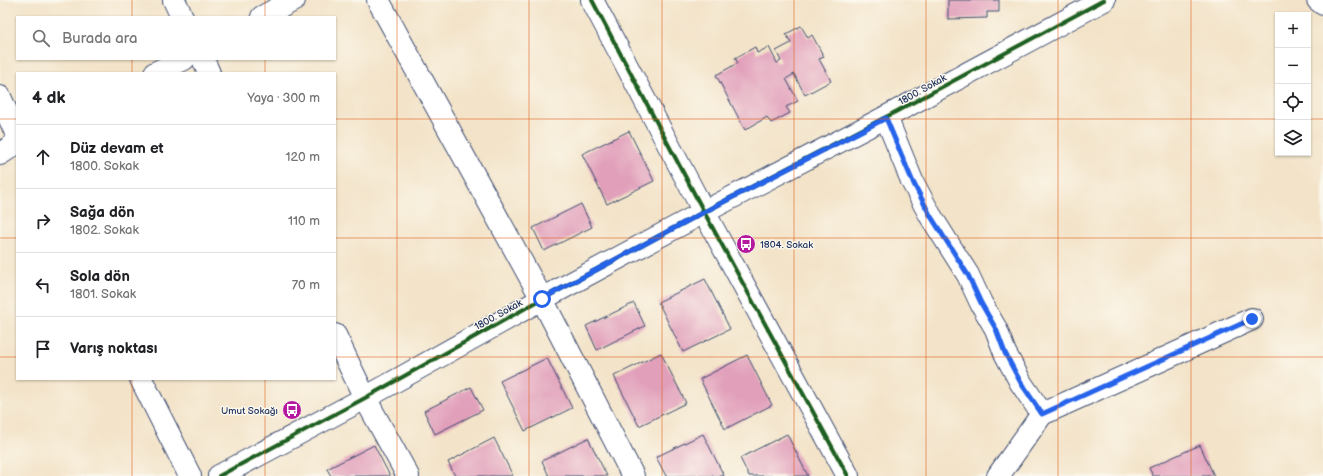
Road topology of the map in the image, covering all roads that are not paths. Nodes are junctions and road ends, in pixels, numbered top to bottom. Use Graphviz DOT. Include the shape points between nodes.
graph roads {
  1 [pos="174,0"];
  2 [pos="294,0"];
  3 [pos="378,0"];
  4 [pos="592,0"];
  5 [pos="1104,0"];
  6 [pos="1318,0"];
  7 [pos="1323,4"];
  8 [pos="182,16"];
  9 [pos="264,16"];
  10 [pos="182,60"];
  11 [pos="203,60"];
  12 [pos="158,72"];
  13 [pos="209,72"];
  14 [pos="0,97"];
  15 [pos="886,118"];
  16 [pos="16,133"];
  17 [pos="16,144"];
  18 [pos="0,154"];
  19 [pos="704,212"];
  20 [pos="542,299"];
  21 [pos="1252,319"];
  22 [pos="336,337"];
  23 [pos="142,380"];
  24 [pos="365,398"];
  25 [pos="1042,414"];
  26 [pos="190,476"];
  27 [pos="218,476"];
  28 [pos="408,476"];
  29 [pos="633,476"];
  30 [pos="848,476"];
  31 [pos="998,476"];
  1 -- 8 [label="street"];
  2 -- 9 [label="street"];
  3 -- 20 [label="street"];
  4 -- 19 [label="street"];
  5 -- 15 [label="street, 1800. Sokak"];
  6 -- 7 [label="street"];
  10 -- 12 [label="street"];
  11 -- 13 [label="street"];
  14 -- 16 [label="street"];
  15 -- 19 [label="street, 1800. Sokak"];
  15 -- 25 [label="street" via="930,215 968,275 996,329 1005,353"];
  17 -- 18 [label="street"];
  19 -- 20 [label="street, 1800. Sokak"];
  19 -- 30 [label="street"];
  20 -- 24 [label="street, 1800. Sokak"];
  20 -- 29 [label="street"];
  21 -- 25 [label="street"];
  22 -- 24 [label="street"];
  23 -- 26 [label="street"];
  24 -- 27 [label="street, 1800. Sokak"];
  24 -- 28 [label="street"];
  25 -- 31 [label="street"];
}
